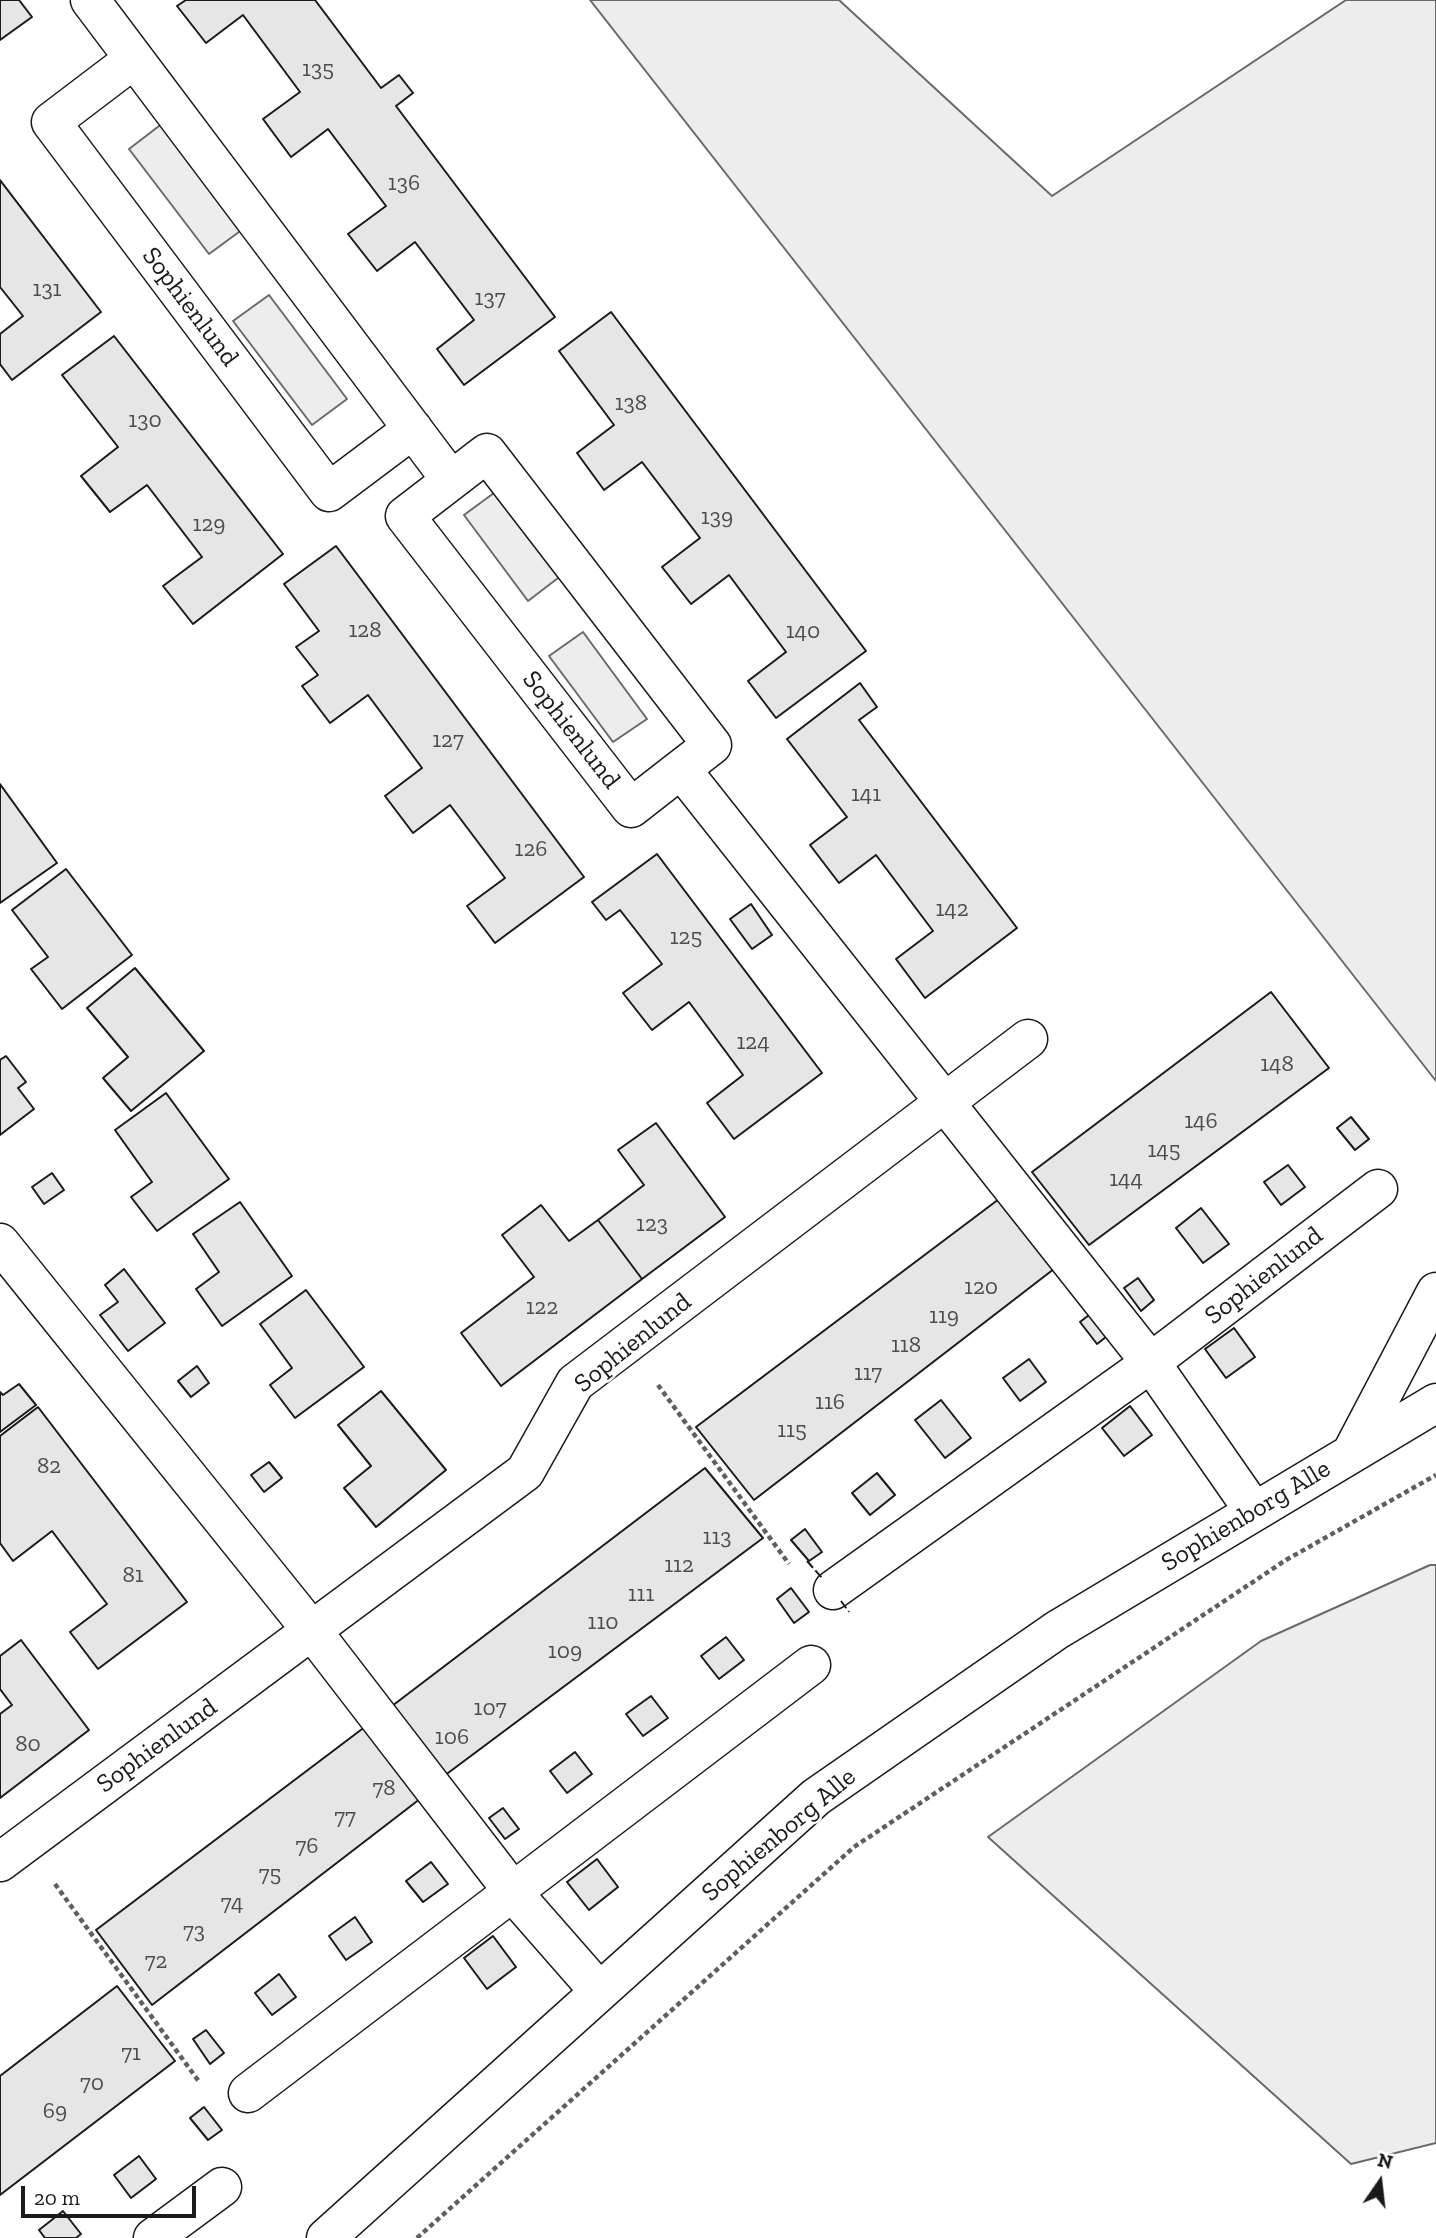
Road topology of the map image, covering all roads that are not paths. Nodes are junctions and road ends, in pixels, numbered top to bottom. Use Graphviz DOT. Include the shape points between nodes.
graph roads {
  1 [pos="90,0"];
  2 [pos="134,59"];
  3 [pos="413,429"];
  4 [pos="451,480"];
  5 [pos="681,769"];
  6 [pos="1028,1039"];
  7 [pos="946,1102"];
  8 [pos="1377,1189"];
  9 [pos="0,1243"];
  10 [pos="1436,1292"];
  11 [pos="1151,1363"];
  12 [pos="1436,1403"];
  13 [pos="1352,1452"];
  14 [pos="1254,1511"];
  15 [pos="833,1590"];
  16 [pos="313,1632"];
  17 [pos="811,1665"];
  18 [pos="13,1852"];
  19 [pos="513,1890"];
  20 [pos="599,1991"];
  21 [pos="248,2093"];
  22 [pos="222,2187"];
  23 [pos="153,2238"];
  24 [pos="326,2238"];
  1 -- 2 [label="street"];
  2 -- 3 [label="street"];
  2 -- 3 [label="street, Sophienlund" via="51,122 330,492"];
  3 -- 4 [label="street"];
  4 -- 5 [label="street, Sophienlund" via="487,453 712,745"];
  4 -- 5 [label="street, Sophienlund" via="405,516 631,808"];
  5 -- 7 [label="street"];
  6 -- 7 [label="street, Sophienlund"];
  7 -- 11 [label="street"];
  7 -- 16 [label="street, Sophienlund" via="576,1383 525,1472"];
  8 -- 11 [label="street, Sophienlund"];
  9 -- 16 [label="street"];
  10 -- 13 [label="street, Sophienborg Alle"];
  11 -- 14 [label="street"];
  11 -- 15 [label="street, Sophienlund"];
  12 -- 13 [label="street, Sophienborg Alle"];
  13 -- 14 [label="street, Sophienborg Alle"];
  14 -- 20 [label="street, Sophienborg Alle" via="1057,1630 816,1797"];
  16 -- 18 [label="street, Sophienlund"];
  16 -- 19 [label="street"];
  17 -- 19 [label="street"];
  19 -- 20 [label="street"];
  19 -- 21 [label="street"];
  20 -- 24 [label="street, Sophienborg Alle"];
  22 -- 23 [label="street"];
}
